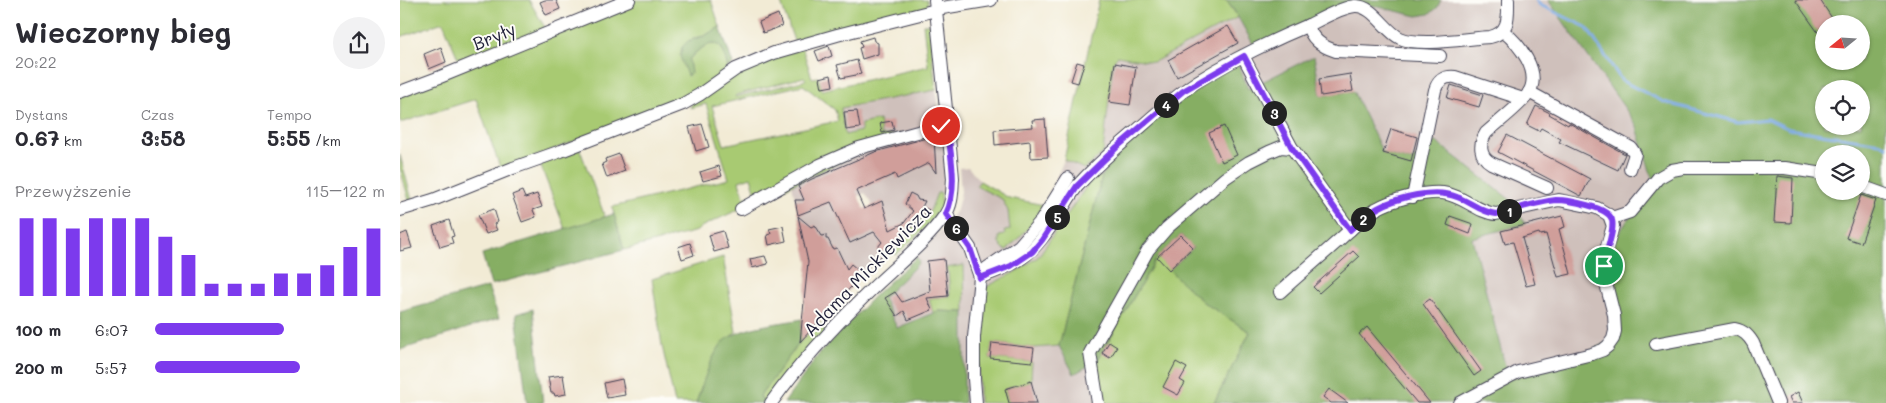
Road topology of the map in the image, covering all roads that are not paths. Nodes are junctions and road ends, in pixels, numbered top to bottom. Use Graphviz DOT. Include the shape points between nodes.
graph roads {
  1 [pos="629,0"];
  2 [pos="991,0"];
  3 [pos="1508,0"];
  4 [pos="1356,3"];
  5 [pos="935,6"];
  6 [pos="1308,25"];
  7 [pos="1503,31"];
  8 [pos="1244,56"];
  9 [pos="1440,56"];
  10 [pos="400,92"];
  11 [pos="1526,96"];
  12 [pos="947,124"];
  13 [pos="1292,148"];
  14 [pos="1630,169"];
  15 [pos="1815,173"];
  16 [pos="1068,178"];
  17 [pos="1547,188"];
  18 [pos="1870,189"];
  19 [pos="1886,195"];
  20 [pos="1413,196"];
  21 [pos="741,209"];
  22 [pos="400,210"];
  23 [pos="946,214"];
  24 [pos="1612,218"];
  25 [pos="1350,230"];
  26 [pos="980,278"];
  27 [pos="1280,292"];
  28 [pos="1656,344"];
  29 [pos="771,403"];
  30 [pos="976,403"];
  31 [pos="1098,403"];
  32 [pos="1460,403"];
  33 [pos="1778,403"];
  1 -- 10 [label="street, Bryły"];
  2 -- 5 [label="street"];
  3 -- 7 [label="street" via="1508,19"];
  4 -- 6 [label="street"];
  4 -- 7 [label="street" via="1399,38 1414,42 1490,37"];
  5 -- 12 [label="street, Adama Mickiewicza"];
  5 -- 22 [label="street" via="764,56 736,69 683,104"];
  6 -- 8 [label="street"];
  6 -- 9 [label="street" via="1313,38 1336,51"];
  7 -- 11 [label="street" via="1527,61 1532,78"];
  8 -- 13 [label="street"];
  8 -- 26 [label="street" via="1183,91 1117,147 1077,186 1032,252 1011,266"];
  11 -- 14 [label="street" via="1631,148 1635,154"];
  11 -- 17 [label="street" via="1486,133 1481,151 1490,163"];
  11 -- 20 [label="street" via="1455,77 1439,81"];
  12 -- 21 [label="street" via="859,148 820,165"];
  12 -- 23 [label="street, Adama Mickiewicza" via="953,178 952,199"];
  13 -- 25 [label="street"];
  13 -- 31 [label="street" via="1281,147 1268,152 1225,178 1148,250 1090,353"];
  15 -- 24 [label="street" via="1785,168 1672,170 1658,178 1630,212"];
  16 -- 26 [label="street" via="1019,246 987,268"];
  18 -- 19 [label="street"];
  20 -- 24 [label="street" via="1449,194 1490,214 1564,201 1597,208"];
  20 -- 25 [label="street" via="1377,209"];
  23 -- 26 [label="street" via="970,248"];
  23 -- 29 [label="street, Adama Mickiewicza" via="838,322"];
  24 -- 32 [label="street" via="1604,266 1615,330 1608,346 1592,354 1518,372"];
  25 -- 27 [label="street"];
  26 -- 30 [label="street" via="974,337"];
  28 -- 33 [label="street" via="1741,331 1753,343"];
}
